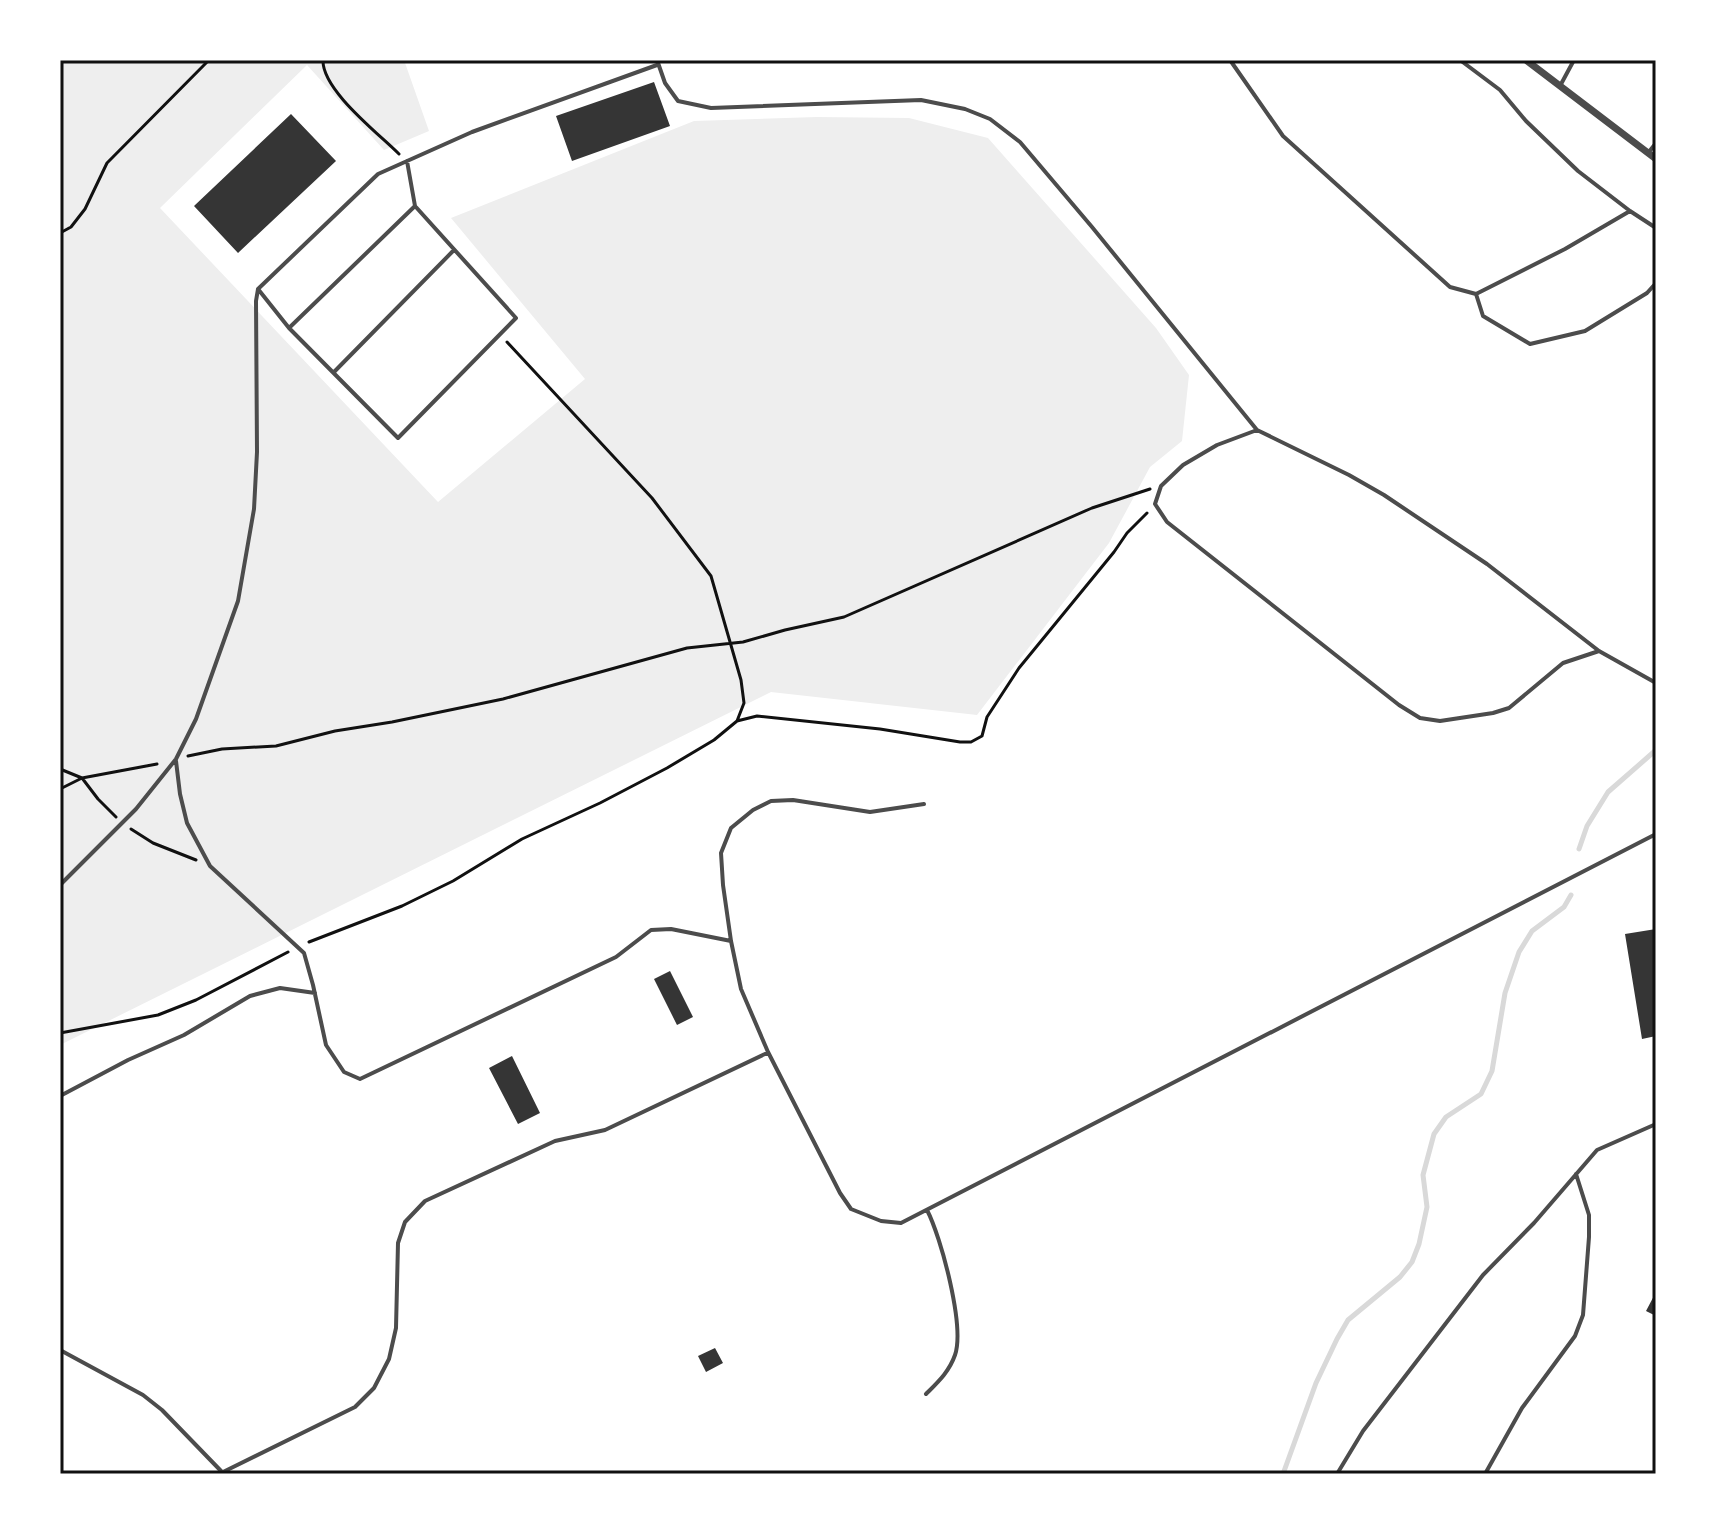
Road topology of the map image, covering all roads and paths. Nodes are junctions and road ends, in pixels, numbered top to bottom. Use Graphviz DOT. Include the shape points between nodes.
graph roads {
  1 [pos="209,60"];
  2 [pos="323,60"];
  3 [pos="1230,60"];
  4 [pos="1460,60"];
  5 [pos="1526,60"];
  6 [pos="1574,60"];
  7 [pos="657,62"];
  8 [pos="1560,86"];
  9 [pos="1656,143"];
  10 [pos="1648,153"];
  11 [pos="1656,159"];
  12 [pos="407,161"];
  13 [pos="415,206"];
  14 [pos="1630,211"];
  15 [pos="1656,228"];
  16 [pos="60,233"];
  17 [pos="454,250"];
  18 [pos="1656,283"];
  19 [pos="258,289"];
  20 [pos="1476,294"];
  21 [pos="289,328"];
  22 [pos="500,334"];
  23 [pos="334,372"];
  24 [pos="1257,430"];
  25 [pos="1161,486"];
  26 [pos="1155,504"];
  27 [pos="730,644"];
  28 [pos="1599,651"];
  29 [pos="1656,683"];
  30 [pos="737,721"];
  31 [pos="176,759"];
  32 [pos="60,769"];
  33 [pos="82,778"];
  34 [pos="60,789"];
  35 [pos="924,804"];
  36 [pos="122,823"];
  37 [pos="1656,834"];
  38 [pos="210,866"];
  39 [pos="60,885"];
  40 [pos="731,941"];
  41 [pos="297,946"];
  42 [pos="315,993"];
  43 [pos="60,1033"];
  44 [pos="768,1052"];
  45 [pos="60,1096"];
  46 [pos="1656,1124"];
  47 [pos="1576,1174"];
  48 [pos="927,1210"];
  49 [pos="60,1350"];
  50 [pos="926,1394"];
  51 [pos="221,1473"];
  52 [pos="1337,1474"];
  53 [pos="1485,1474"];
  1 -- 16 [label="path" via="107,163 85,209"];
  2 -- 12 [label="path" via="322,70 345,103"];
  3 -- 20 [label="lane" via="1283,136 1450,287"];
  4 -- 14 [label="lane" via="1500,90 1578,171"];
  5 -- 8 [label="street"];
  6 -- 8 [label="lane"];
  7 -- 12 [label="lane"];
  7 -- 24 [label="lane" via="678,101 711,108 921,100 990,119 1020,142"];
  8 -- 10 [label="street"];
  9 -- 10 [label="lane"];
  10 -- 11 [label="street"];
  12 -- 13 [label="lane"];
  12 -- 19 [label="lane" via="378,174"];
  13 -- 17 [label="lane"];
  13 -- 21 [label="lane"];
  14 -- 15 [label="lane"];
  14 -- 20 [label="lane"];
  17 -- 22 [label="lane" via="516,318"];
  17 -- 23 [label="lane"];
  18 -- 20 [label="lane" via="1585,331 1530,344 1483,316"];
  19 -- 21 [label="lane"];
  19 -- 31 [label="lane" via="256,480 238,601 196,719"];
  21 -- 23 [label="lane"];
  22 -- 23 [label="lane" via="398,438"];
  22 -- 27 [label="path" via="652,498 711,576"];
  24 -- 25 [label="lane" via="1217,445"];
  24 -- 28 [label="lane" via="1384,495 1487,564"];
  25 -- 26 [label="lane"];
  25 -- 27 [label="path" via="1092,508 844,617"];
  26 -- 28 [label="lane" via="1167,522 1420,718 1440,721 1509,708 1563,663"];
  26 -- 30 [label="path" via="1019,668 987,717 982,736 971,742 757,716"];
  27 -- 30 [label="path" via="744,703"];
  27 -- 31 [label="path" via="687,648 503,699 276,746"];
  28 -- 29 [label="lane"];
  30 -- 41 [label="path" via="667,768 522,839 453,881"];
  31 -- 33 [label="path"];
  31 -- 36 [label="lane"];
  31 -- 38 [label="lane" via="187,823"];
  32 -- 33 [label="path"];
  33 -- 34 [label="path"];
  33 -- 36 [label="path"];
  35 -- 40 [label="lane" via="870,812 793,800 771,801 753,810 731,828 721,853"];
  36 -- 38 [label="path" via="153,843"];
  36 -- 39 [label="lane"];
  37 -- 48 [label="lane"];
  38 -- 41 [label="lane"];
  40 -- 42 [label="lane" via="651,930 616,957 360,1079 344,1072 326,1045"];
  40 -- 44 [label="lane" via="741,989"];
  41 -- 42 [label="lane" via="304,953"];
  41 -- 43 [label="path" via="158,1015"];
  42 -- 45 [label="lane" via="280,988 250,996"];
  44 -- 48 [label="lane" via="851,1209 901,1223"];
  44 -- 51 [label="lane" via="605,1130 555,1141 425,1201 405,1222 398,1243 396,1328 389,1359 374,1388 355,1407"];
  46 -- 47 [label="lane" via="1597,1150"];
  47 -- 52 [label="lane" via="1483,1275 1363,1431"];
  47 -- 53 [label="lane" via="1589,1215 1583,1315 1575,1336 1522,1408"];
  48 -- 50 [label="lane" via="935,1225 958,1332 956,1353 945,1376"];
  49 -- 51 [label="lane" via="143,1395"];
}
